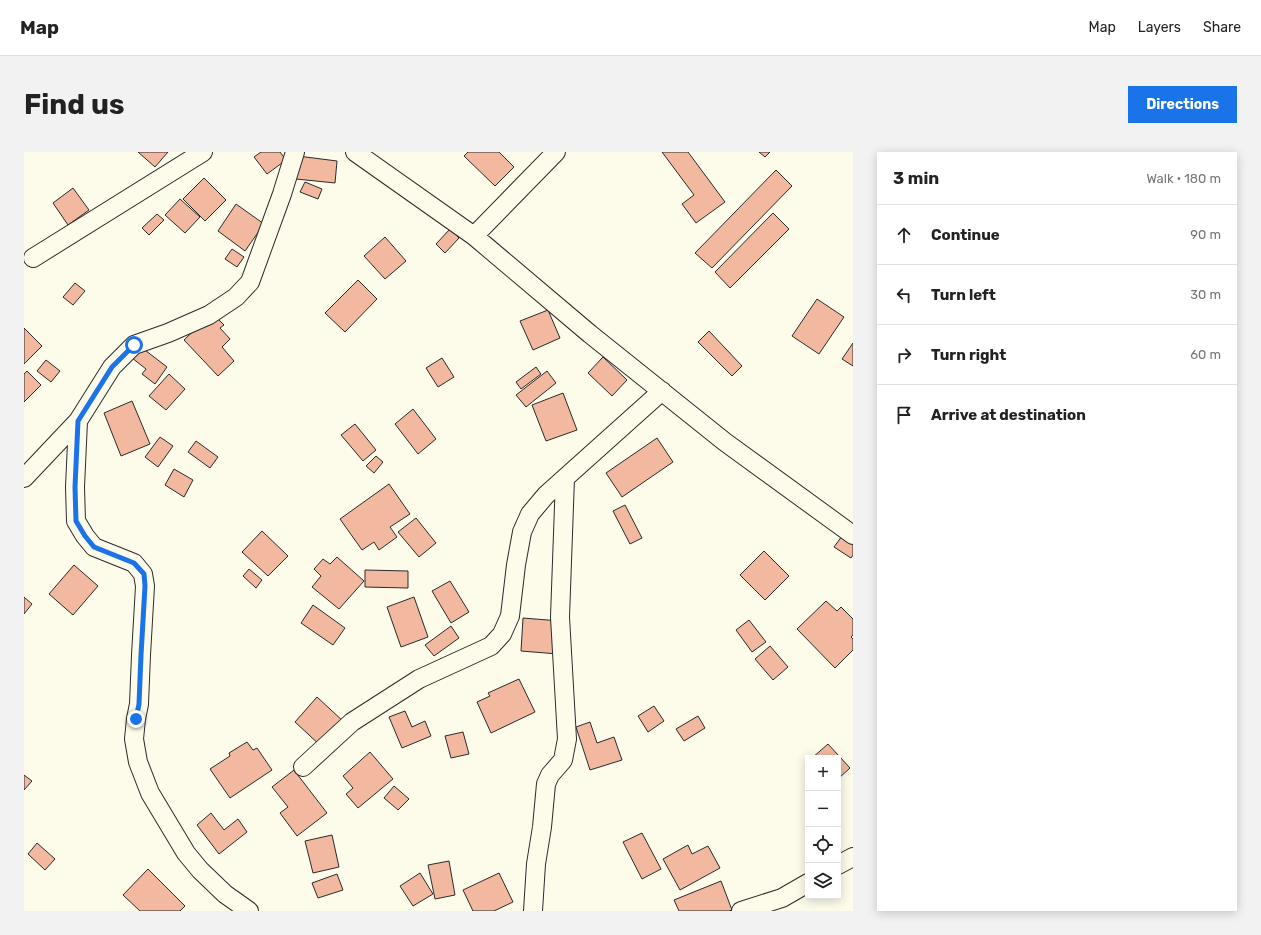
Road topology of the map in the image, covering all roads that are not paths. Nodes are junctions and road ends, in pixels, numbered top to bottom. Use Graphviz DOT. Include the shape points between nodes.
graph roads {
  1 [pos="203,152"];
  2 [pos="295,152"];
  3 [pos="355,152"];
  4 [pos="556,152"];
  5 [pos="474,236"];
  6 [pos="33,258"];
  7 [pos="662,391"];
  8 [pos="78,421"];
  9 [pos="24,478"];
  10 [pos="565,478"];
  11 [pos="851,530"];
  12 [pos="303,767"];
  13 [pos="853,857"];
  14 [pos="841,863"];
  15 [pos="805,885"];
  16 [pos="249,911"];
  17 [pos="533,911"];
  18 [pos="741,911"];
  1 -- 6 [label="street"];
  2 -- 8 [label="street" via="250,282 236,297 209,315 134,345 112,367"];
  3 -- 5 [label="street"];
  4 -- 5 [label="street"];
  5 -- 7 [label="street"];
  7 -- 10 [label="street"];
  7 -- 11 [label="street" via="726,442"];
  8 -- 9 [label="street"];
  8 -- 16 [label="street" via="76,521 94,547 134,563 144,574 139,704 134,739 141,768 150,793 186,853 225,894"];
  10 -- 12 [label="street" via="546,494 530,514 522,532 510,616 502,634 491,646 419,679 352,722"];
  10 -- 17 [label="street" via="560,616 566,745 564,760 555,768 546,784"];
  13 -- 14 [label="street"];
  15 -- 18 [label="street" via="782,898"];
}
